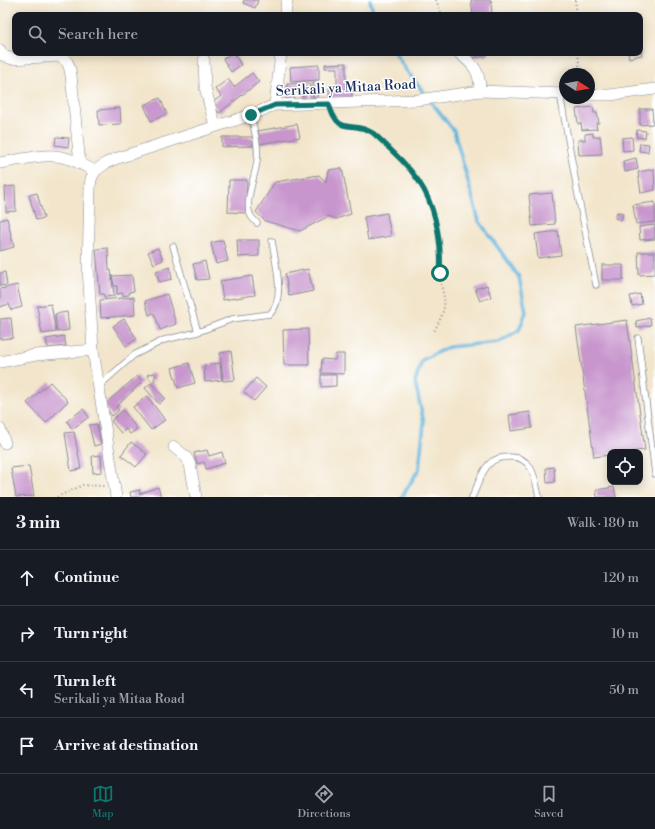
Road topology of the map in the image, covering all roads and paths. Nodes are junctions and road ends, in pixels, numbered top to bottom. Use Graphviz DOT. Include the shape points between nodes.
graph roads {
  1 [pos="287,0"];
  2 [pos="436,0"];
  3 [pos="575,0"];
  4 [pos="285,12"];
  5 [pos="441,12"];
  6 [pos="577,12"];
  7 [pos="0,50"];
  8 [pos="281,56"];
  9 [pos="463,56"];
  10 [pos="578,56"];
  11 [pos="204,60"];
  12 [pos="579,68"];
  13 [pos="655,86"];
  14 [pos="655,89"];
  15 [pos="480,91"];
  16 [pos="655,92"];
  17 [pos="559,94"];
  18 [pos="595,94"];
  19 [pos="329,104"];
  20 [pos="564,104"];
  21 [pos="275,105"];
  22 [pos="251,115"];
  23 [pos="215,126"];
  24 [pos="0,163"];
  25 [pos="80,164"];
  26 [pos="95,171"];
  27 [pos="257,223"];
  28 [pos="272,241"];
  29 [pos="173,246"];
  30 [pos="596,285"];
  31 [pos="198,332"];
  32 [pos="434,332"];
  33 [pos="638,338"];
  34 [pos="93,350"];
  35 [pos="0,362"];
  36 [pos="99,386"];
  37 [pos="0,429"];
  38 [pos="5,444"];
  39 [pos="174,447"];
  40 [pos="655,474"];
  41 [pos="116,492"];
  42 [pos="57,497"];
  43 [pos="196,497"];
  44 [pos="472,497"];
  45 [pos="539,497"];
  1 -- 4 [label="street"];
  2 -- 5 [label="path"];
  3 -- 6 [label="path"];
  7 -- 25 [label="street" via="2,55 12,59 59,56 65,59 69,65"];
  8 -- 21 [label="street"];
  9 -- 15 [label="street" via="477,72"];
  10 -- 12 [label="path"];
  11 -- 23 [label="street" via="205,86"];
  13 -- 14 [label="street"];
  14 -- 16 [label="lane"];
  14 -- 18 [label="street" via="610,95"];
  15 -- 17 [label="street, Serikali ya Mitaa Road"];
  15 -- 19 [label="street, Serikali ya Mitaa Road" via="418,100"];
  19 -- 21 [label="street, Serikali ya Mitaa Road"];
  19 -- 32 [label="path" via="335,120 346,127 372,133 398,157 424,189 439,238 440,281 444,298 443,311"];
  20 -- 30 [label="lane"];
  21 -- 22 [label="street, Serikali ya Mitaa Road"];
  22 -- 23 [label="street, Serikali ya Mitaa Road"];
  22 -- 27 [label="lane" via="258,161 249,202 250,214"];
  23 -- 26 [label="street, Serikali ya Mitaa Road" via="115,159"];
  24 -- 25 [label="street" via="52,156"];
  25 -- 26 [label="street"];
  26 -- 34 [label="street" via="90,187 88,267"];
  28 -- 31 [label="lane" via="279,291 274,311 263,316 232,319"];
  29 -- 31 [label="lane"];
  31 -- 36 [label="lane" via="164,340 134,355"];
  33 -- 40 [label="lane"];
  34 -- 35 [label="street" via="36,355"];
  34 -- 36 [label="street"];
  36 -- 41 [label="street"];
  37 -- 38 [label="street"];
  39 -- 43 [label="street" via="190,464"];
  41 -- 42 [label="path" via="83,485"];
  44 -- 45 [label="lane" via="490,462 502,457 515,456 525,460 531,468"];
}
